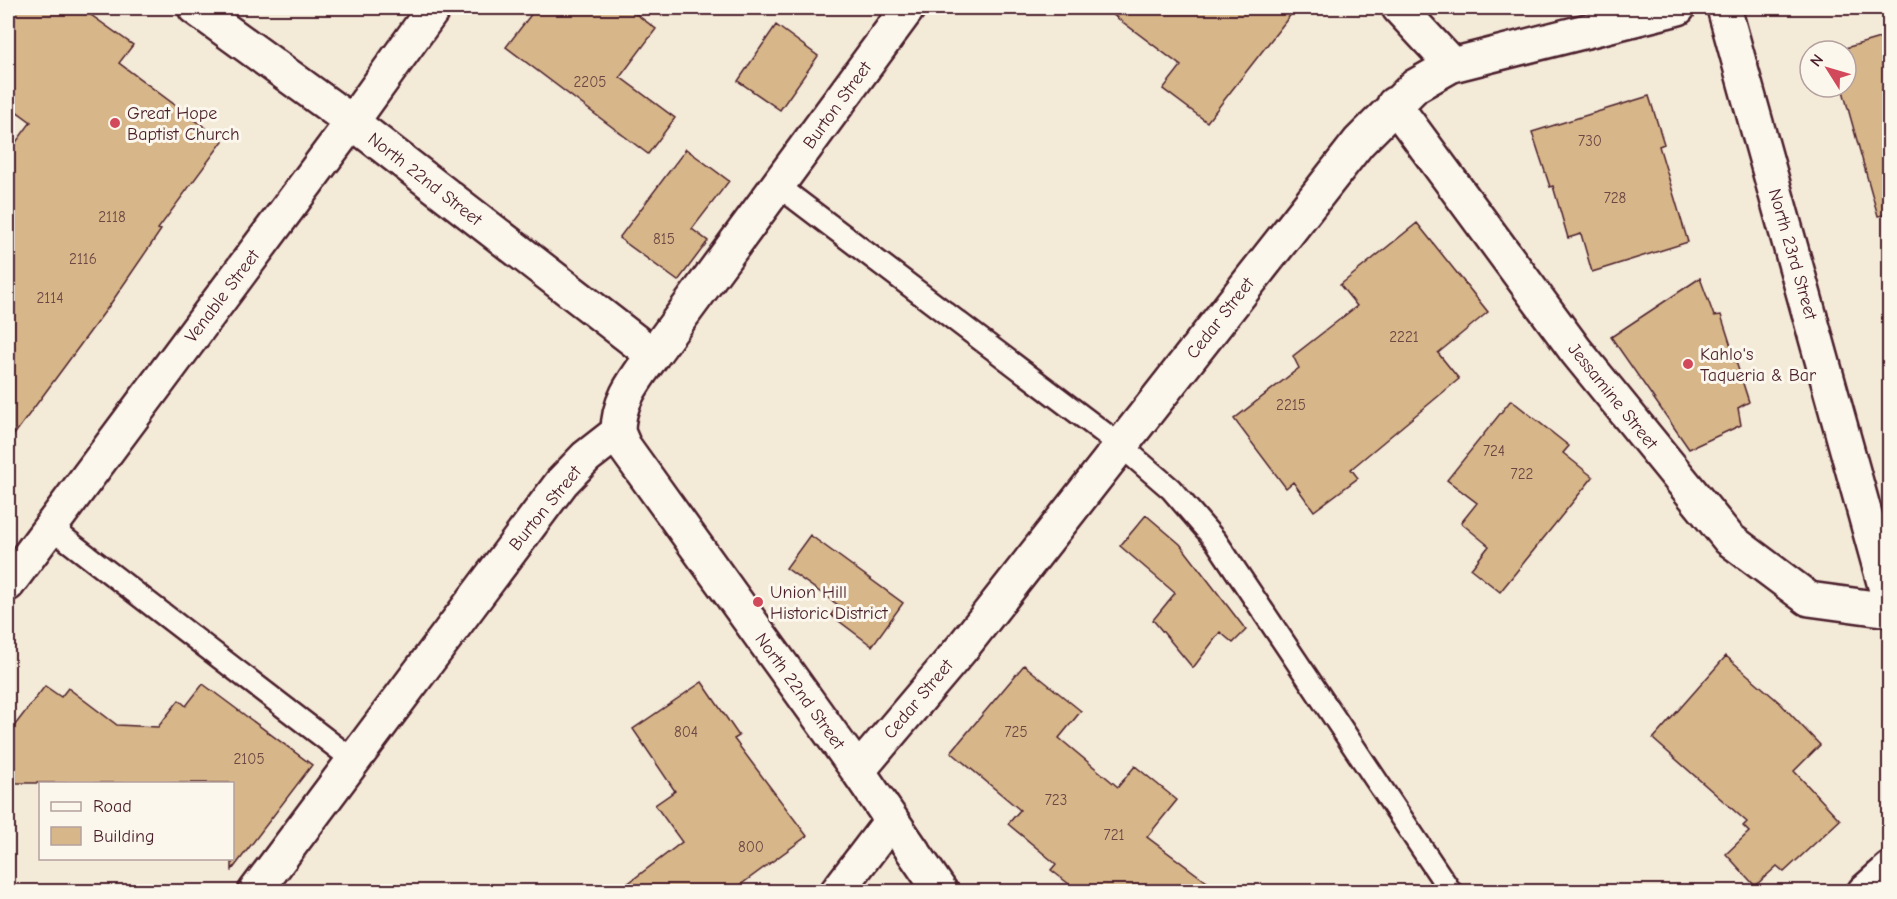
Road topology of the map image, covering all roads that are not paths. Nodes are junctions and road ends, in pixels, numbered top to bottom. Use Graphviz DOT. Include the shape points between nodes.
graph roads {
  1 [pos="195,8"];
  2 [pos="434,8"];
  3 [pos="908,8"];
  4 [pos="1399,8"];
  5 [pos="1678,8"];
  6 [pos="1724,8"];
  7 [pos="1452,65"];
  8 [pos="1394,104"];
  9 [pos="352,122"];
  10 [pos="777,185"];
  11 [pos="653,355"];
  12 [pos="618,432"];
  13 [pos="1120,445"];
  14 [pos="50,527"];
  15 [pos="8,584"];
  16 [pos="1890,604"];
  17 [pos="1890,610"];
  18 [pos="353,760"];
  19 [pos="858,771"];
  20 [pos="891,821"];
  21 [pos="1890,869"];
  22 [pos="255,891"];
  23 [pos="837,891"];
  24 [pos="941,891"];
  25 [pos="1451,891"];
  26 [pos="1864,891"];
  1 -- 9 [label="street, North 22nd Street"];
  2 -- 9 [label="street, Venable Street"];
  3 -- 10 [label="street, Burton Street"];
  4 -- 7 [label="street"];
  5 -- 7 [label="street, Cedar Street"];
  6 -- 16 [label="street, North 23rd Street"];
  7 -- 8 [label="street, Cedar Street" via="1415,86"];
  8 -- 13 [label="street, Cedar Street" via="1359,142"];
  8 -- 17 [label="street, Jessamine Street" via="1576,351 1729,539 1809,599"];
  9 -- 11 [label="street, North 22nd Street"];
  9 -- 14 [label="street, Venable Street"];
  10 -- 11 [label="street, Burton Street"];
  10 -- 13 [label="lane"];
  11 -- 12 [label="street, Burton Street" via="624,397"];
  12 -- 18 [label="street, Burton Street" via="562,482"];
  12 -- 19 [label="street, North 22nd Street" via="624,446"];
  13 -- 19 [label="street, Cedar Street" via="962,648"];
  13 -- 25 [label="lane" via="1171,489 1215,541"];
  14 -- 15 [label="street, Venable Street"];
  14 -- 18 [label="lane"];
  18 -- 22 [label="street, Burton Street"];
  19 -- 20 [label="street, North 22nd Street"];
  20 -- 23 [label="street"];
  20 -- 24 [label="street, North 22nd Street"];
  21 -- 26 [label="street"];
}
